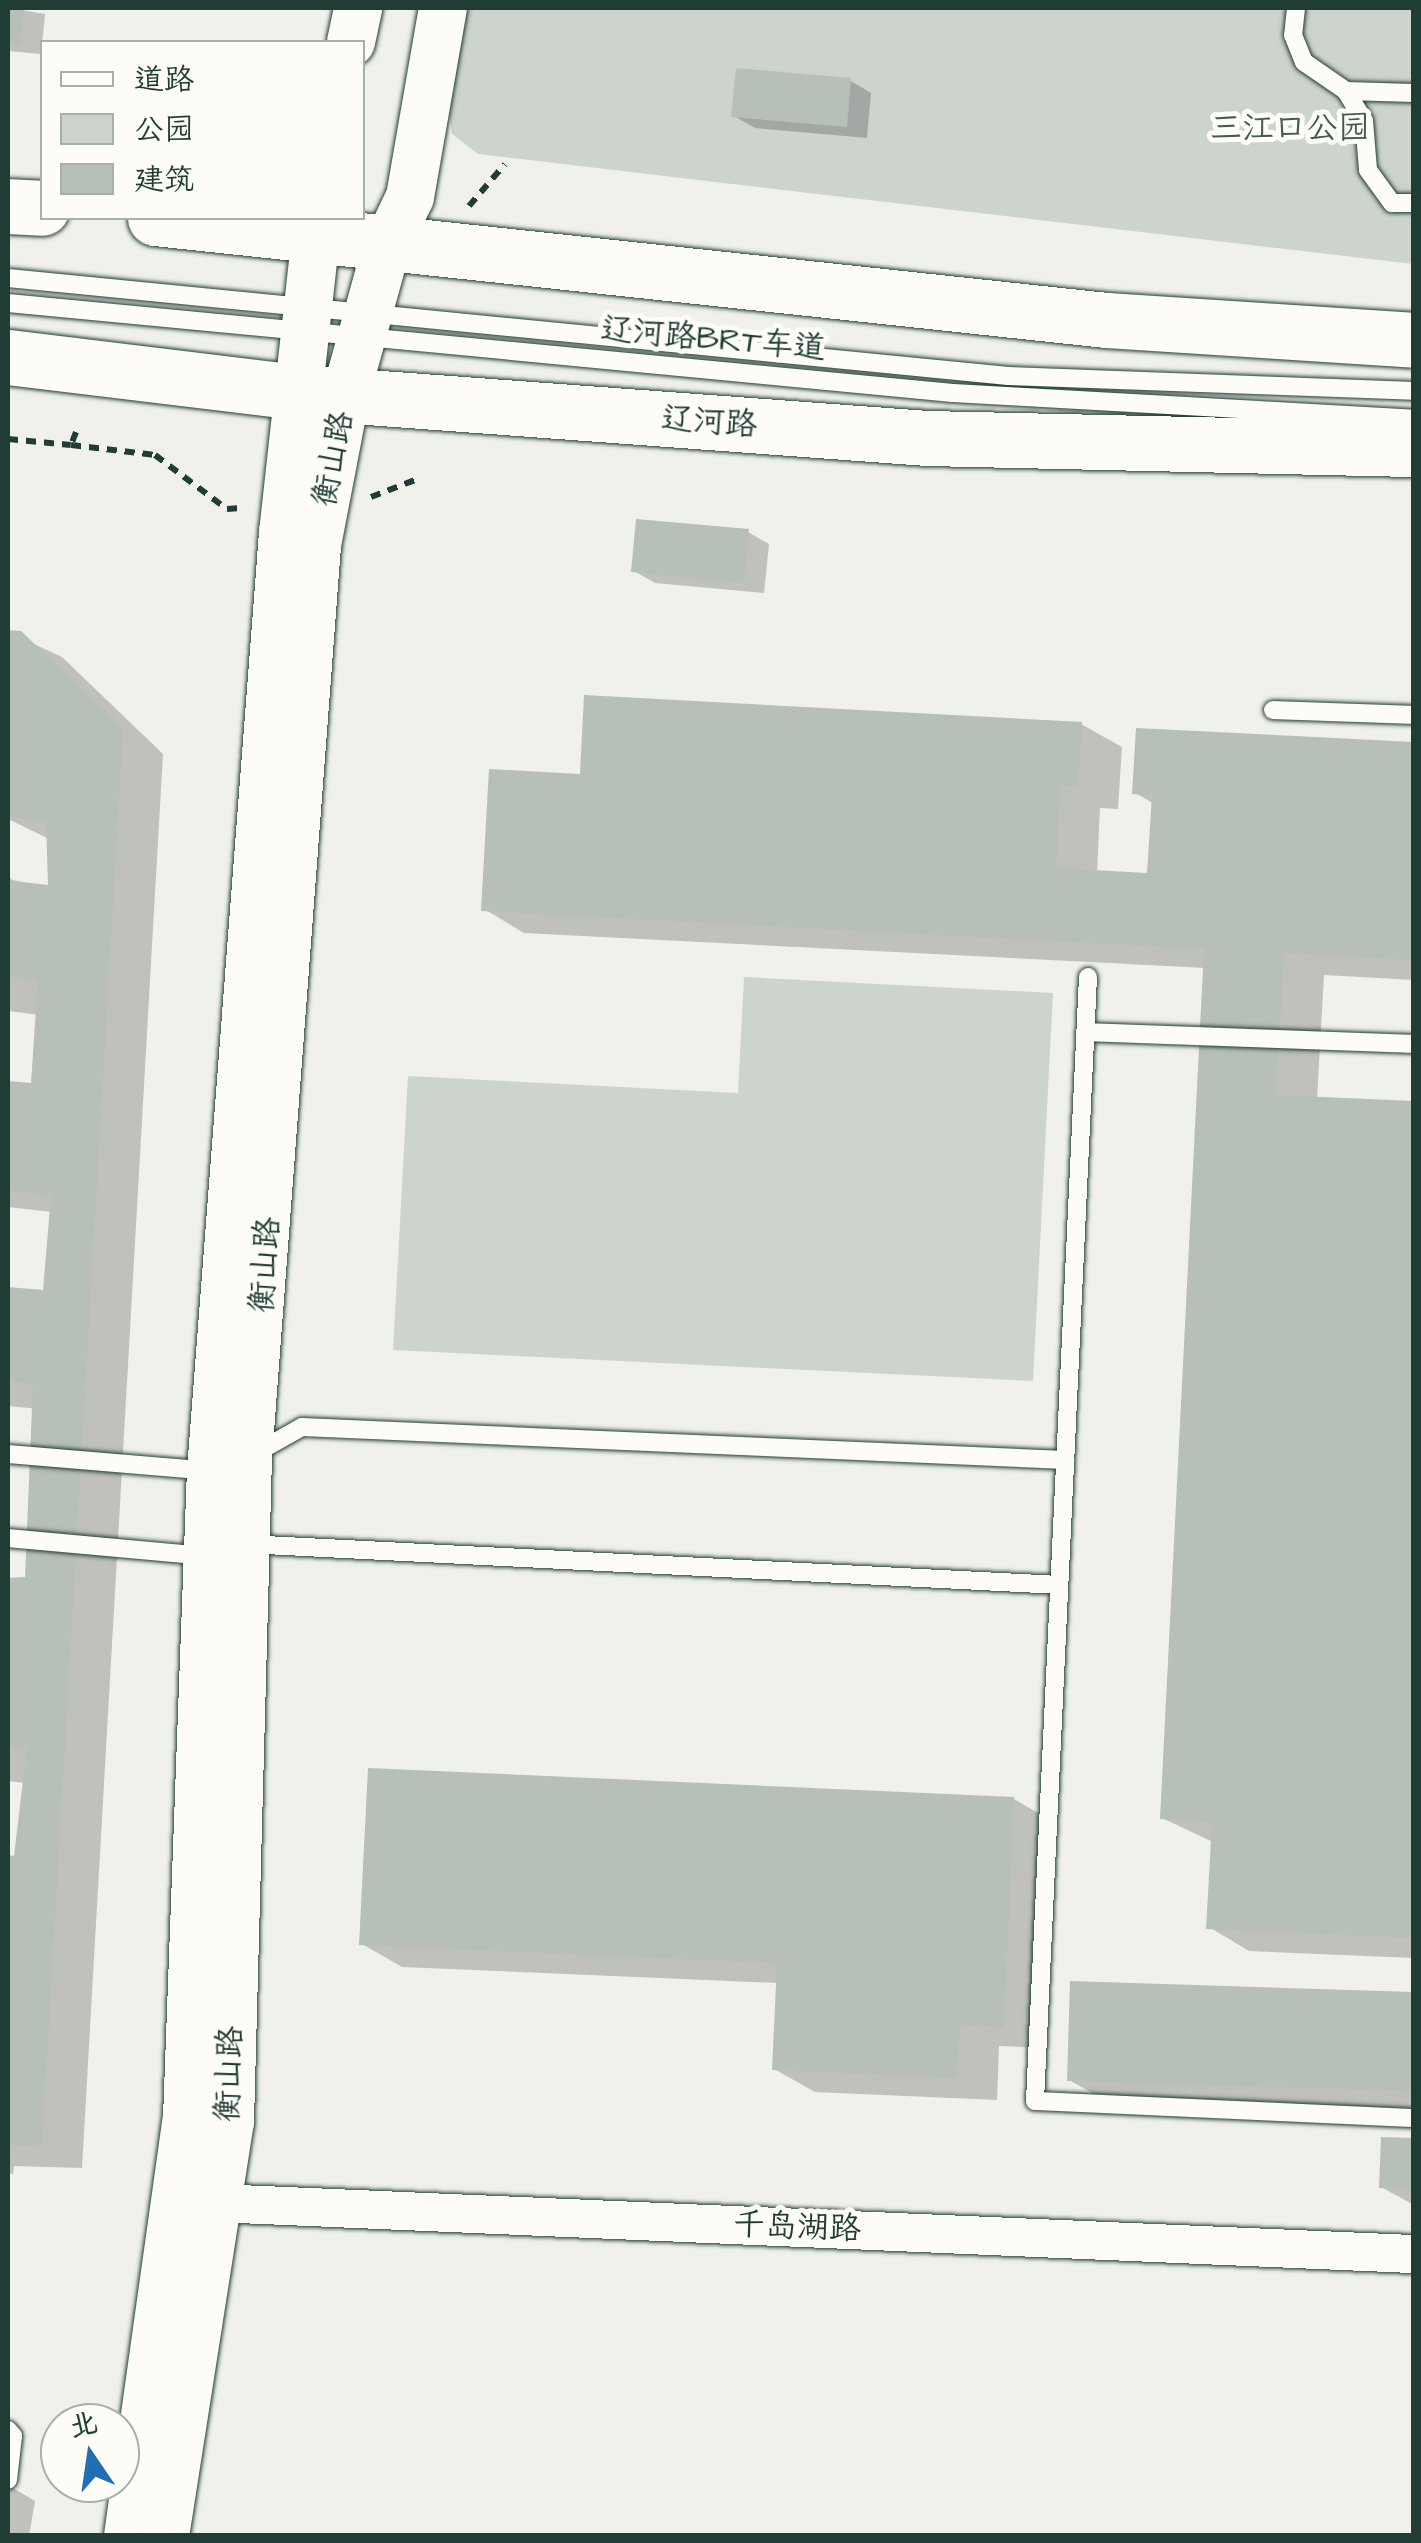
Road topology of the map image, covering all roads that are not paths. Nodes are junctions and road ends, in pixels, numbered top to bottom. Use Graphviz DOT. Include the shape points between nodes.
graph roads {
  1 [pos="358,8"];
  2 [pos="443,8"];
  3 [pos="1296,8"];
  4 [pos="351,40"];
  5 [pos="1346,91"];
  6 [pos="1414,93"];
  7 [pos="1414,203"];
  8 [pos="8,206"];
  9 [pos="40,208"];
  10 [pos="192,220"];
  11 [pos="317,227"];
  12 [pos="387,245"];
  13 [pos="8,278"];
  14 [pos="8,303"];
  15 [pos="307,320"];
  16 [pos="365,325"];
  17 [pos="1414,340"];
  18 [pos="8,357"];
  19 [pos="1414,391"];
  20 [pos="322,393"];
  21 [pos="1414,419"];
  22 [pos="1414,449"];
  23 [pos="1273,710"];
  24 [pos="1414,716"];
  25 [pos="1088,977"];
  26 [pos="1086,1032"];
  27 [pos="1414,1044"];
  28 [pos="8,1454"];
  29 [pos="1065,1460"];
  30 [pos="230,1464"];
  31 [pos="8,1538"];
  32 [pos="225,1550"];
  33 [pos="1059,1586"];
  34 [pos="1414,2118"];
  35 [pos="198,2202"];
  36 [pos="1414,2254"];
  37 [pos="8,2430"];
  38 [pos="8,2480"];
  39 [pos="128,2536"];
  40 [pos="166,2536"];
  1 -- 4 [label="street"];
  2 -- 12 [label="street, 衡山路" via="410,197"];
  3 -- 5 [label="lane" via="1293,35 1304,62"];
  5 -- 6 [label="lane"];
  5 -- 7 [label="lane" via="1364,120 1368,170 1392,202"];
  8 -- 9 [label="main road"];
  10 -- 11 [label="main road"];
  11 -- 12 [label="main road"];
  11 -- 15 [label="street, 衡山路"];
  12 -- 16 [label="street, 衡山路"];
  12 -- 17 [label="main road" via="1107,320"];
  13 -- 15 [label="lane, 辽河路BRT车道"];
  14 -- 15 [label="lane, 辽河路BRT车道"];
  15 -- 16 [label="lane, 辽河路BRT车道"];
  15 -- 20 [label="street, 衡山路"];
  16 -- 19 [label="lane, 辽河路BRT车道" via="1008,376"];
  16 -- 20 [label="street, 衡山路"];
  16 -- 21 [label="lane, 辽河路BRT车道" via="952,393"];
  18 -- 20 [label="main road, 辽河路"];
  20 -- 22 [label="main road, 辽河路" via="927,438"];
  20 -- 30 [label="street, 衡山路"];
  23 -- 24 [label="lane"];
  25 -- 26 [label="lane"];
  26 -- 27 [label="lane"];
  26 -- 29 [label="lane"];
  28 -- 30 [label="lane"];
  29 -- 30 [label="lane" via="302,1427"];
  29 -- 33 [label="lane"];
  30 -- 32 [label="street, 衡山路"];
  31 -- 32 [label="lane"];
  32 -- 33 [label="lane"];
  32 -- 35 [label="street, 衡山路" via="230,2122"];
  33 -- 34 [label="lane" via="1035,2101"];
  35 -- 36 [label="street, 千岛湖路"];
  35 -- 39 [label="street, 衡山路"];
  35 -- 40 [label="street, 衡山路"];
  37 -- 38 [label="lane" via="14,2436"];
}
